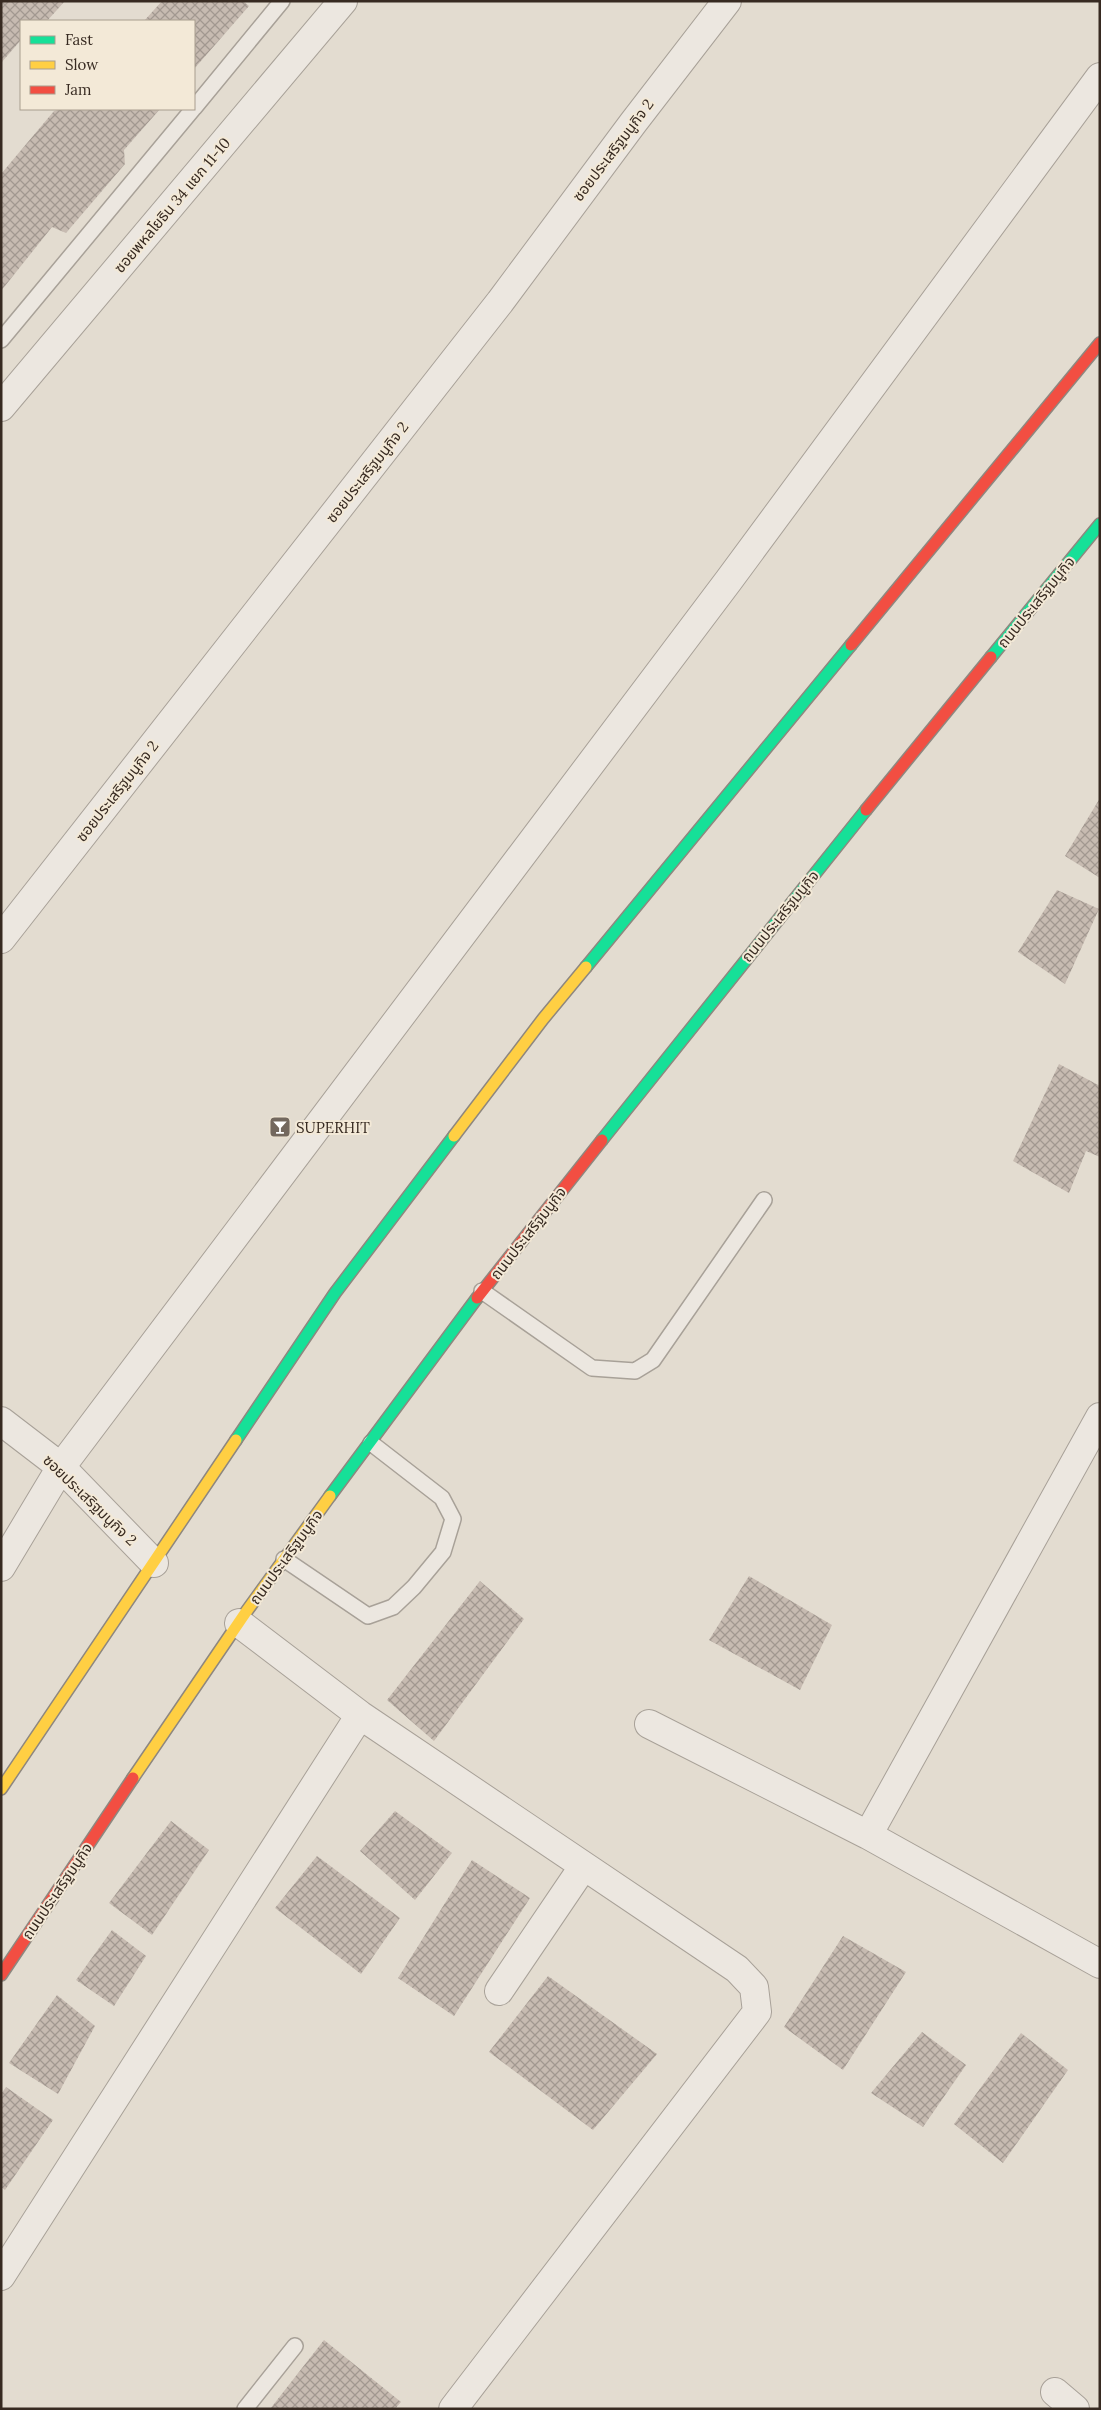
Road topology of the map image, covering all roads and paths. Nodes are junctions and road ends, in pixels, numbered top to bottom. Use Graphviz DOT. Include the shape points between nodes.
graph roads {
  1 [pos="282,1"];
  2 [pos="343,1"];
  3 [pos="727,1"];
  4 [pos="1100,77"];
  5 [pos="195,106"];
  6 [pos="191,110"];
  7 [pos="1,340"];
  8 [pos="1100,342"];
  9 [pos="1,407"];
  10 [pos="1100,524"];
  11 [pos="1,939"];
  12 [pos="764,1200"];
  13 [pos="482,1292"];
  14 [pos="1100,1417"];
  15 [pos="1,1422"];
  16 [pos="371,1443"];
  17 [pos="62,1467"];
  18 [pos="284,1559"];
  19 [pos="154,1563"];
  20 [pos="1,1567"];
  21 [pos="239,1623"];
  22 [pos="360,1715"];
  23 [pos="649,1724"];
  24 [pos="1,1790"];
  25 [pos="868,1835"];
  26 [pos="583,1867"];
  27 [pos="1100,1964"];
  28 [pos="1,1974"];
  29 [pos="499,1991"];
  30 [pos="1,2276"];
  31 [pos="295,2346"];
  32 [pos="245,2409"];
  33 [pos="454,2409"];
  1 -- 5 [label="lane"];
  2 -- 9 [label="street, ซอยพหลโยธิน 34 แยก 11-10"];
  3 -- 11 [label="street, ซอยประเสริฐมนูกิจ 2" via="500,302"];
  4 -- 17 [label="street" via="729,580"];
  6 -- 7 [label="lane"];
  8 -- 19 [label="main road" via="543,1019 335,1293"];
  10 -- 13 [label="main road, ถนนประเสริฐมนูกิจ" via="803,886"];
  12 -- 13 [label="lane" via="653,1360 636,1371 592,1368"];
  13 -- 16 [label="main road, ถนนประเสริฐมนูกิจ"];
  14 -- 25 [label="street"];
  15 -- 17 [label="street, ซอยประเสริฐมนูกิจ 2"];
  16 -- 18 [label="main road, ถนนประเสริฐมนูกิจ"];
  16 -- 18 [label="lane" via="442,1498 454,1519 442,1552 393,1607 368,1616"];
  17 -- 19 [label="street, ซอยประเสริฐมนูกิจ 2"];
  17 -- 20 [label="street"];
  18 -- 21 [label="main road, ถนนประเสริฐมนูกิจ"];
  19 -- 24 [label="main road"];
  21 -- 22 [label="street"];
  21 -- 28 [label="main road, ถนนประเสริฐมนูกิจ"];
  22 -- 26 [label="street"];
  22 -- 30 [label="street"];
  23 -- 25 [label="street"];
  25 -- 27 [label="street"];
  26 -- 29 [label="street"];
  26 -- 33 [label="street" via="737,1969 754,1988 757,2012"];
  31 -- 32 [label="lane"];
}
